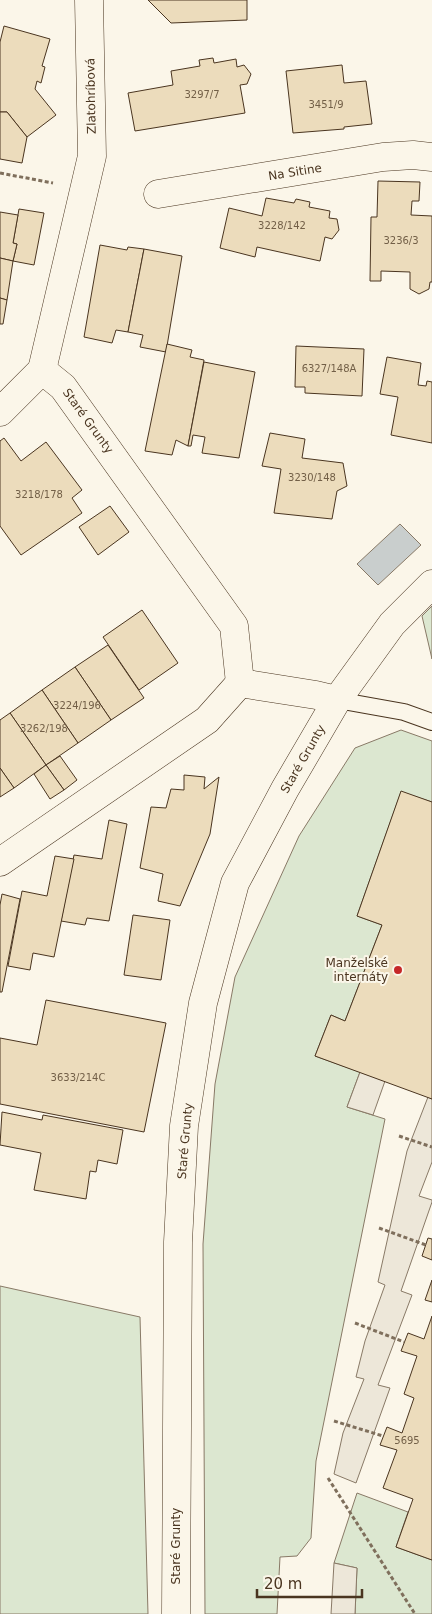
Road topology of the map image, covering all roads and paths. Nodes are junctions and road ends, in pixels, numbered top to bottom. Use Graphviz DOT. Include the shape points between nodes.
graph roads {
  1 [pos="89,0"];
  2 [pos="432,157"];
  3 [pos="0,173"];
  4 [pos="39,180"];
  5 [pos="158,194"];
  6 [pos="42,370"];
  7 [pos="0,412"];
  8 [pos="432,584"];
  9 [pos="240,683"];
  10 [pos="336,700"];
  11 [pos="432,722"];
  12 [pos="0,862"];
  13 [pos="398,1136"];
  14 [pos="432,1147"];
  15 [pos="379,1228"];
  16 [pos="426,1245"];
  17 [pos="355,1323"];
  18 [pos="404,1342"];
  19 [pos="334,1421"];
  20 [pos="383,1436"];
  21 [pos="328,1478"];
  22 [pos="176,1614"];
  23 [pos="415,1614"];
  1 -- 6 [label="street, Zlatohríbová" via="92,156"];
  2 -- 5 [label="street, Na Sitine" via="383,157"];
  3 -- 4 [label="path"];
  6 -- 7 [label="street"];
  6 -- 9 [label="street, Staré Grunty" via="64,386 234,626"];
  8 -- 10 [label="street, Staré Grunty" via="392,624"];
  9 -- 10 [label="street"];
  9 -- 12 [label="street" via="207,720"];
  10 -- 11 [label="lane" via="404,712"];
  10 -- 22 [label="street, Staré Grunty" via="235,883 203,1003 184,1126 178,1242"];
  13 -- 14 [label="path"];
  15 -- 16 [label="path"];
  17 -- 18 [label="path"];
  19 -- 20 [label="path"];
  21 -- 23 [label="path"];
}
